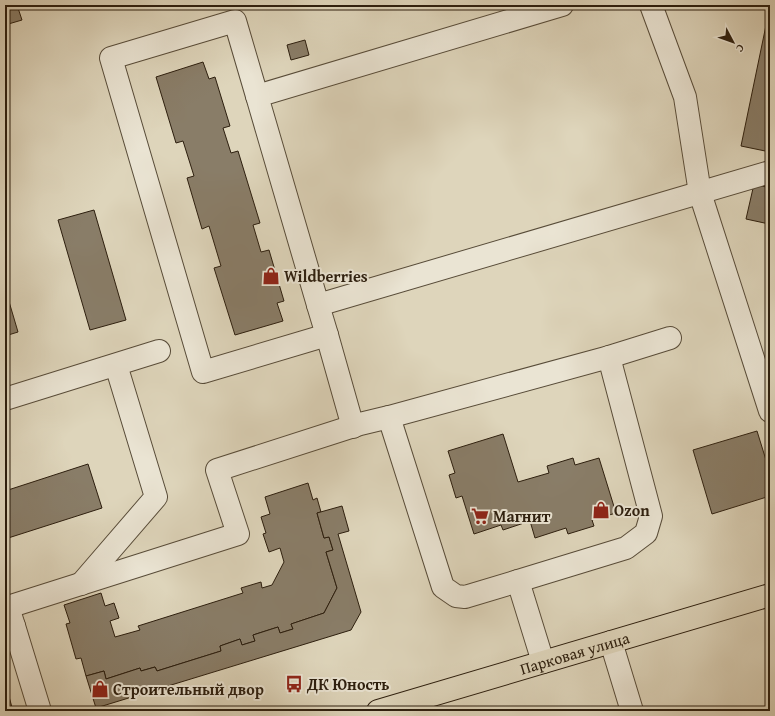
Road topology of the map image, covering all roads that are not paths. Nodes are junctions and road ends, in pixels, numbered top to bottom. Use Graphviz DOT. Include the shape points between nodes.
graph roads {
  1 [pos="562,5"];
  2 [pos="651,5"];
  3 [pos="257,96"];
  4 [pos="770,172"];
  5 [pos="700,193"];
  6 [pos="318,305"];
  7 [pos="327,335"];
  8 [pos="670,338"];
  9 [pos="159,351"];
  10 [pos="609,357"];
  11 [pos="116,365"];
  12 [pos="5,399"];
  13 [pos="770,411"];
  14 [pos="389,417"];
  15 [pos="353,426"];
  16 [pos="518,581"];
  17 [pos="81,584"];
  18 [pos="770,594"];
  19 [pos="10,627"];
  20 [pos="612,642"];
  21 [pos="543,662"];
  22 [pos="40,711"];
  23 [pos="378,711"];
  24 [pos="632,711"];
  1 -- 3 [label="lane"];
  2 -- 5 [label="lane" via="685,97"];
  3 -- 6 [label="lane"];
  3 -- 7 [label="lane" via="235,21 111,58 203,372"];
  4 -- 5 [label="lane"];
  5 -- 6 [label="lane"];
  5 -- 13 [label="lane"];
  6 -- 7 [label="lane"];
  7 -- 15 [label="lane"];
  8 -- 10 [label="lane"];
  9 -- 11 [label="lane"];
  10 -- 14 [label="lane"];
  10 -- 16 [label="lane" via="651,516 646,532 626,548"];
  11 -- 12 [label="lane"];
  11 -- 17 [label="lane" via="156,498"];
  14 -- 15 [label="lane"];
  14 -- 16 [label="lane" via="443,587 456,596 466,597"];
  15 -- 17 [label="lane" via="217,470 238,534"];
  16 -- 21 [label="lane"];
  17 -- 19 [label="lane" via="8,607"];
  18 -- 20 [label="main road, Парковая улица"];
  19 -- 22 [label="lane"];
  20 -- 21 [label="main road, Парковая улица"];
  20 -- 24 [label="lane"];
  21 -- 23 [label="main road, Парковая улица"];
}
